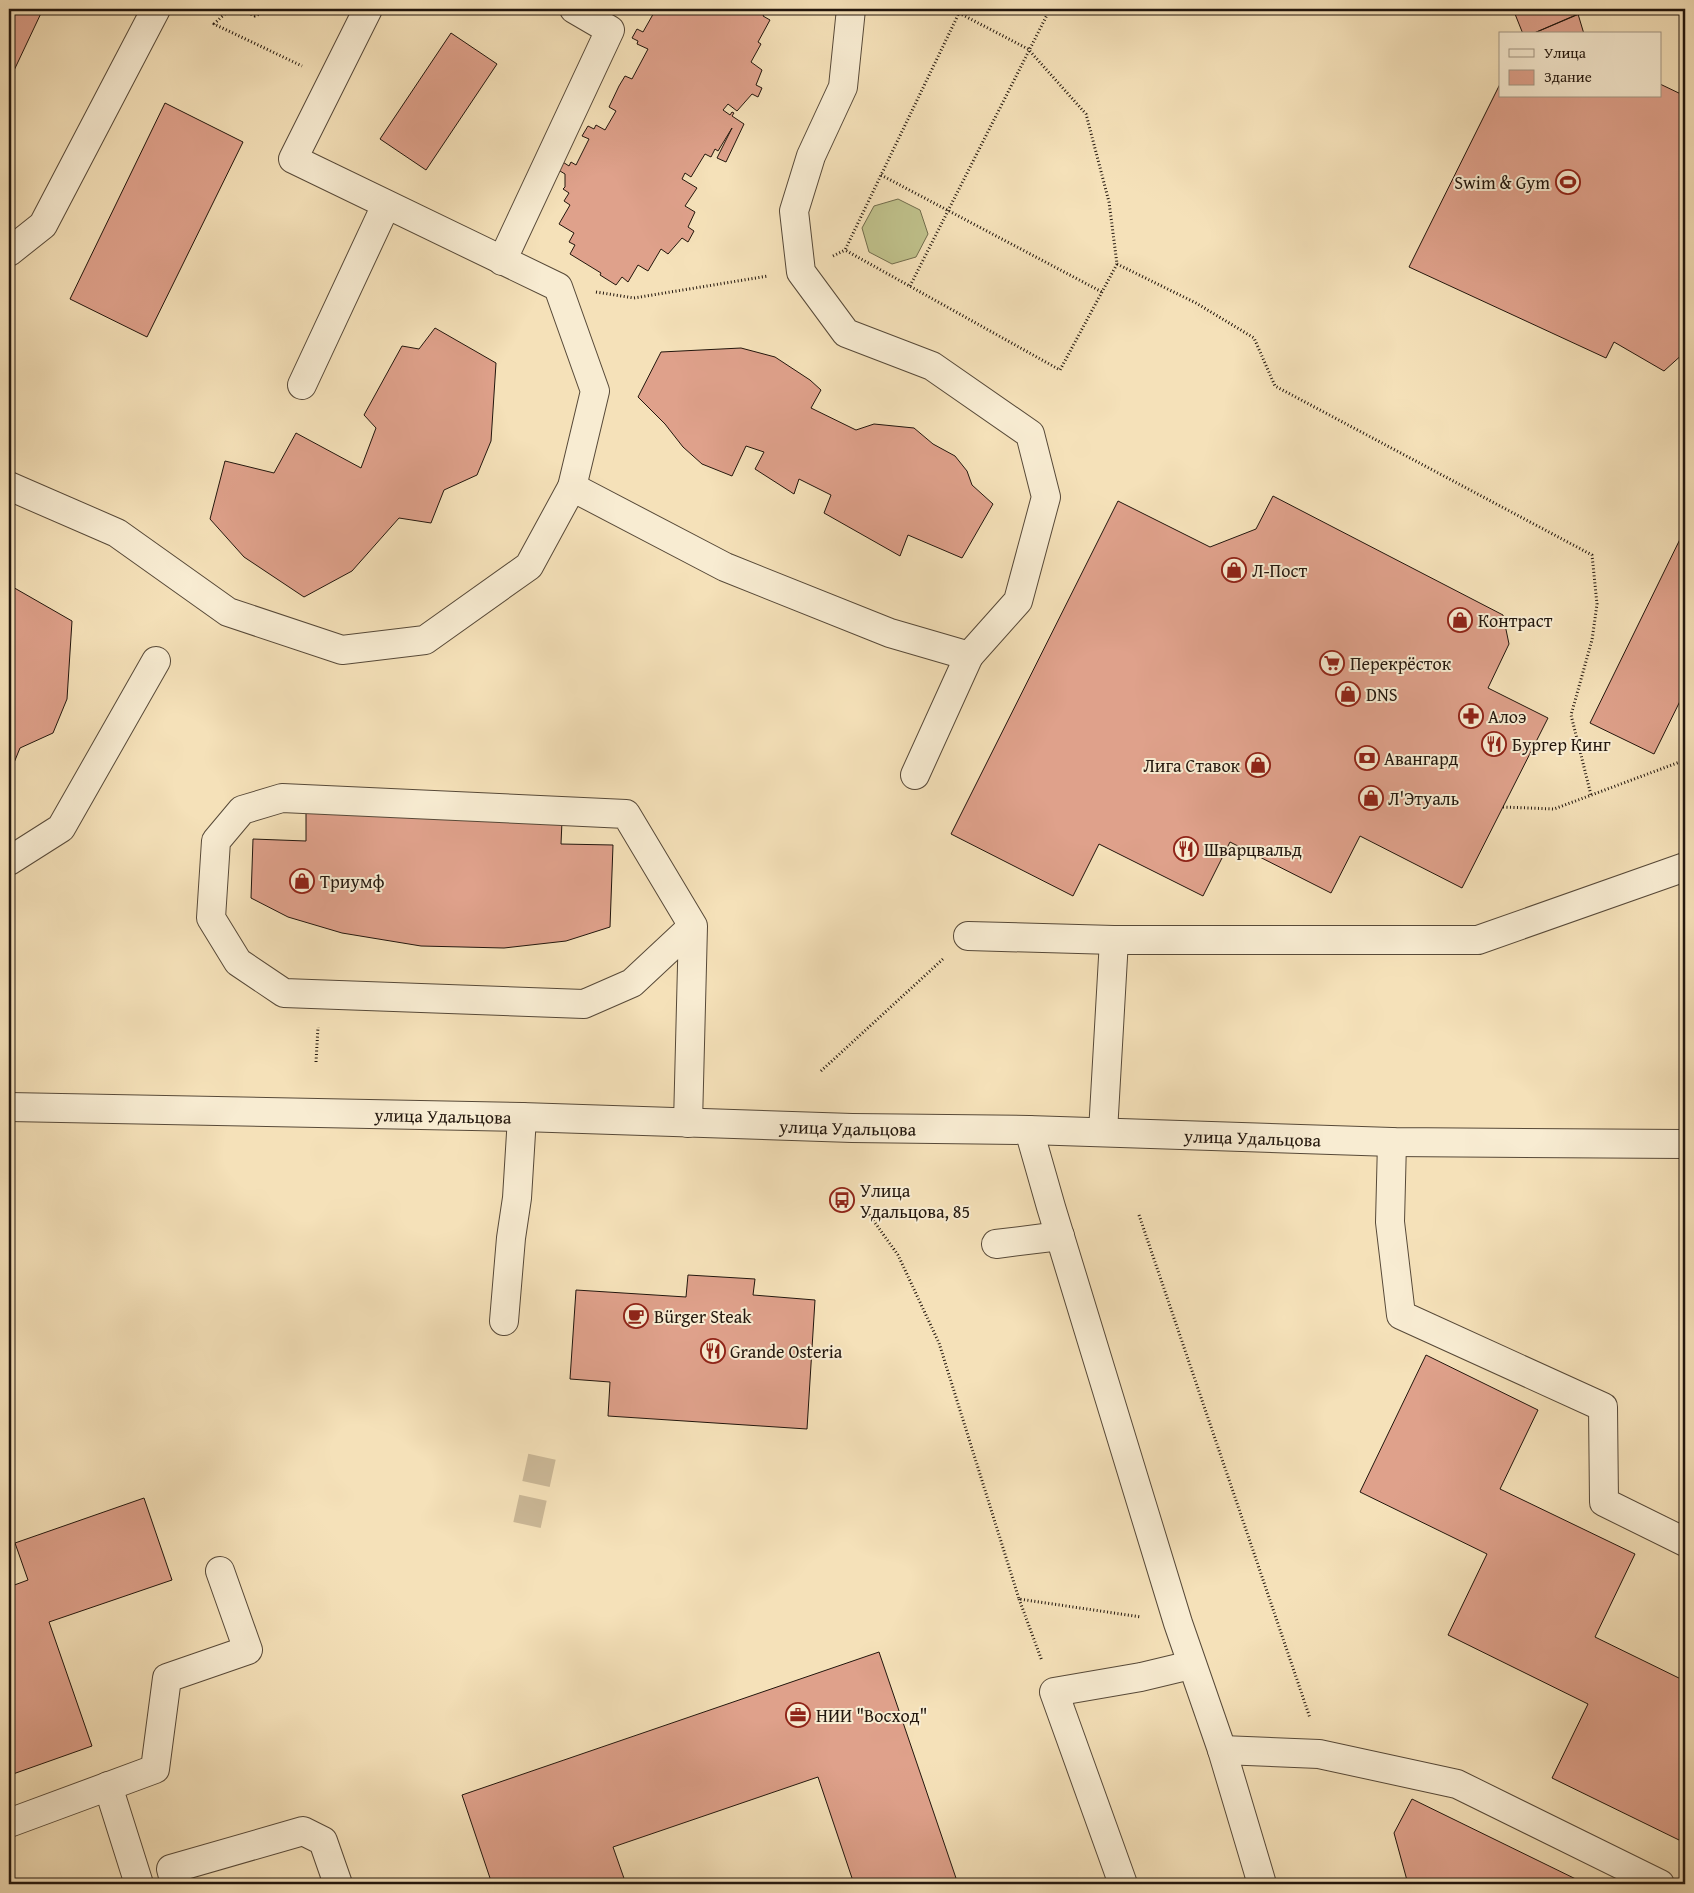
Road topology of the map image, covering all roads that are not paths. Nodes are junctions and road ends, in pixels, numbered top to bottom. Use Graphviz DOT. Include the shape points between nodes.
graph roads {
  1 [pos="156,9"];
  2 [pos="368,9"];
  3 [pos="574,9"];
  4 [pos="851,9"];
  5 [pos="386,205"];
  6 [pos="9,252"];
  7 [pos="502,261"];
  8 [pos="302,385"];
  9 [pos="9,486"];
  10 [pos="572,487"];
  11 [pos="969,656"];
  12 [pos="156,661"];
  13 [pos="915,775"];
  14 [pos="9,861"];
  15 [pos="1685,867"];
  16 [pos="693,926"];
  17 [pos="968,936"];
  18 [pos="1114,940"];
  19 [pos="9,1107"];
  20 [pos="522,1117"];
  21 [pos="688,1123"];
  22 [pos="1029,1130"];
  23 [pos="1104,1132"];
  24 [pos="1392,1142"];
  25 [pos="1685,1144"];
  26 [pos="1060,1236"];
  27 [pos="996,1244"];
  28 [pos="504,1321"];
  29 [pos="1685,1542"];
  30 [pos="220,1570"];
  31 [pos="1191,1665"];
  32 [pos="1222,1750"];
  33 [pos="108,1786"];
  34 [pos="9,1823"];
  35 [pos="139,1884"];
  36 [pos="175,1884"];
  37 [pos="338,1884"];
  38 [pos="1123,1884"];
  39 [pos="1262,1884"];
  40 [pos="1660,1884"];
  1 -- 6 [label="street" via="43,225"];
  2 -- 5 [label="street" via="293,160"];
  3 -- 7 [label="street" via="610,30"];
  4 -- 11 [label="street" via="843,86 811,156 794,211 801,272 846,333 932,366 1030,434 1046,497 1018,601"];
  5 -- 7 [label="street"];
  5 -- 8 [label="street"];
  7 -- 10 [label="street" via="558,287 595,391"];
  9 -- 10 [label="street" via="117,534 228,612 342,650 425,640 529,566"];
  10 -- 11 [label="street" via="725,567 890,633"];
  11 -- 13 [label="street"];
  12 -- 14 [label="street" via="62,828"];
  15 -- 18 [label="street" via="1478,940"];
  16 -- 16 [label="street" via="626,814 282,798 242,810 216,841 211,918 238,962 284,993 584,1004 632,983"];
  16 -- 21 [label="street"];
  17 -- 18 [label="street"];
  18 -- 23 [label="street"];
  19 -- 20 [label="street, улица Удальцова"];
  20 -- 21 [label="street, улица Удальцова"];
  20 -- 28 [label="street"];
  21 -- 22 [label="street, улица Удальцова"];
  22 -- 23 [label="street, улица Удальцова"];
  22 -- 26 [label="street"];
  23 -- 24 [label="street, улица Удальцова"];
  24 -- 25 [label="street, улица Удальцова"];
  24 -- 29 [label="street" via="1390,1222 1401,1315 1603,1406 1604,1502"];
  26 -- 27 [label="street"];
  26 -- 31 [label="street"];
  30 -- 33 [label="street" via="248,1650 167,1678 155,1769"];
  31 -- 32 [label="street"];
  31 -- 38 [label="street" via="1054,1692"];
  32 -- 39 [label="street"];
  32 -- 40 [label="street" via="1319,1754 1457,1784"];
  33 -- 34 [label="street"];
  33 -- 35 [label="street"];
  36 -- 37 [label="street" via="171,1870 303,1831 324,1841"];
}
